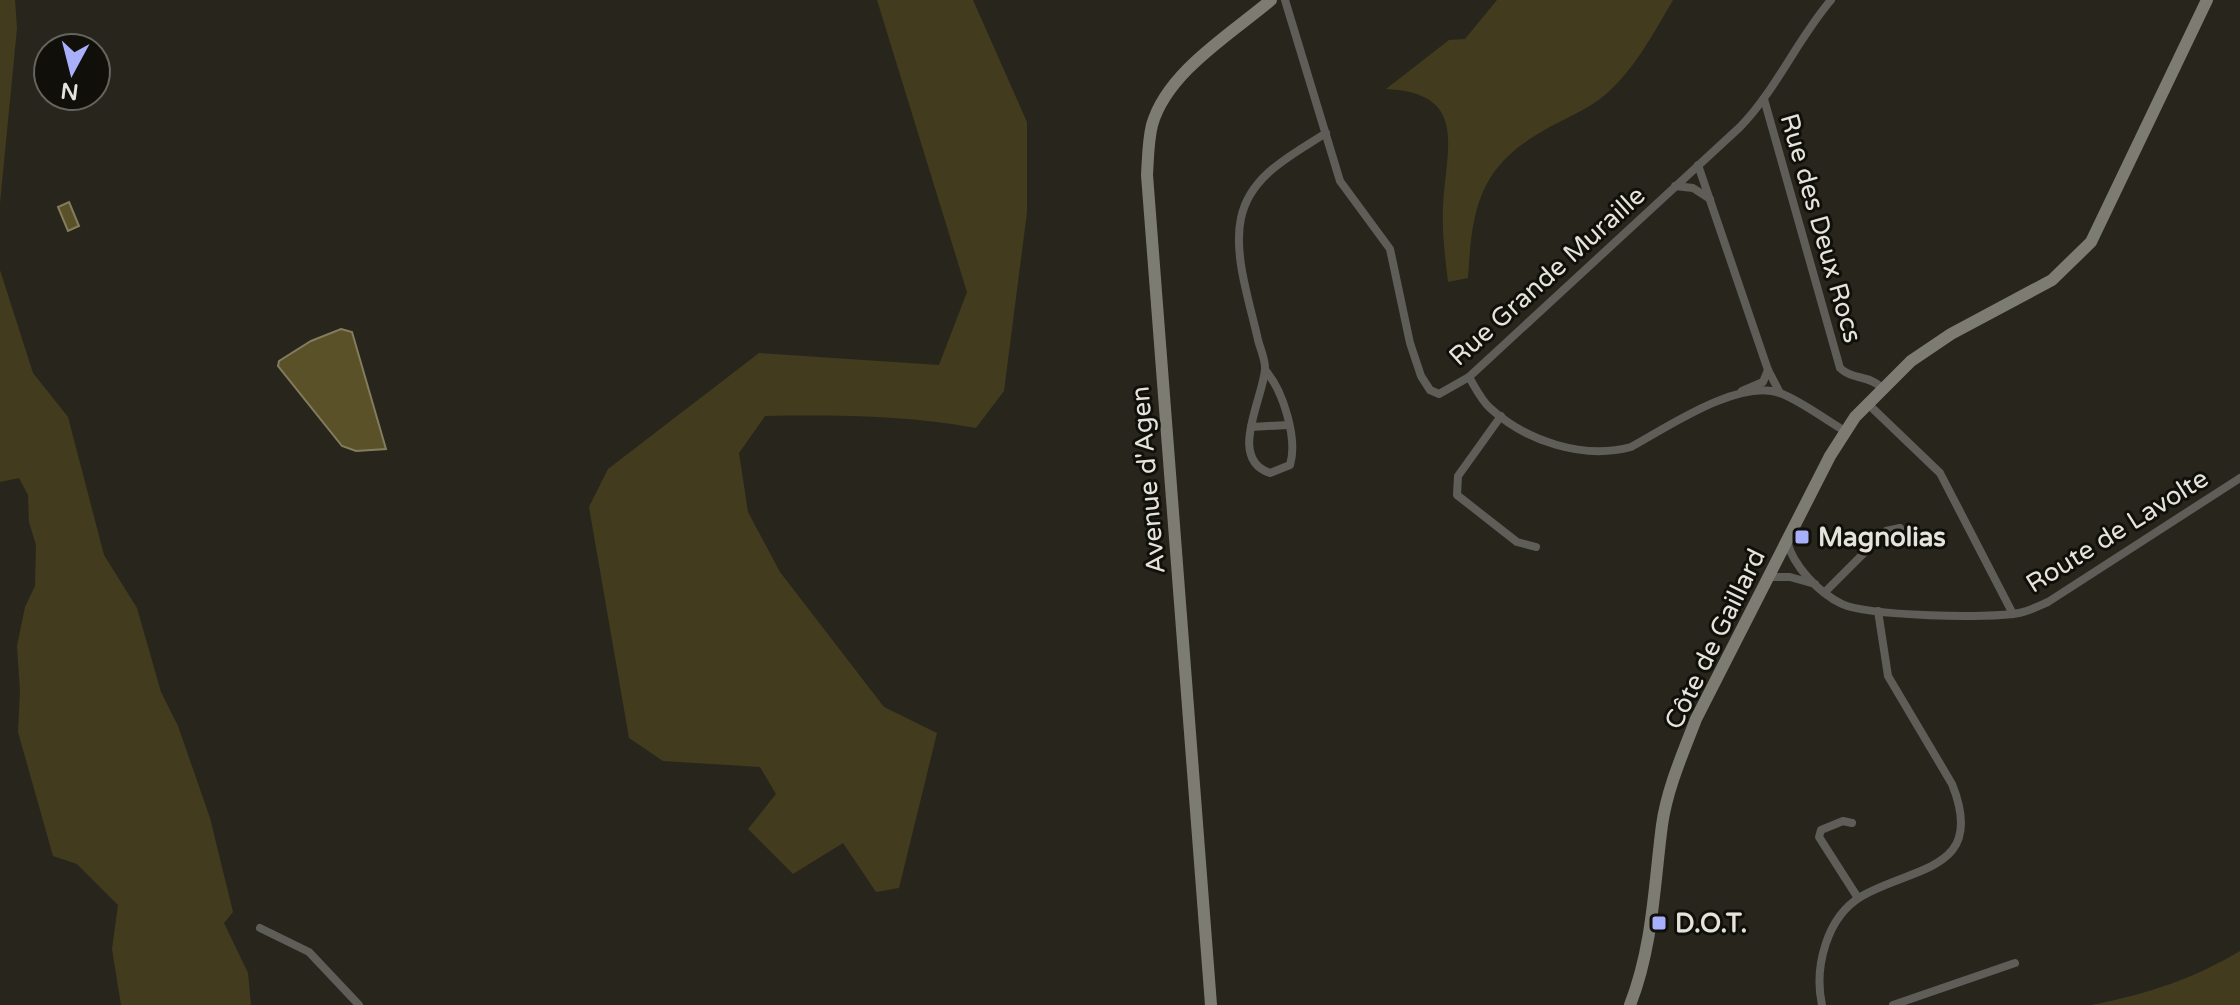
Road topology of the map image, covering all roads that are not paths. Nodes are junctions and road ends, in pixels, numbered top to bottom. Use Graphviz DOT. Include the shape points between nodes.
graph roads {
  1 [pos="1271,0"];
  2 [pos="1285,0"];
  3 [pos="1831,0"];
  4 [pos="2207,0"];
  5 [pos="1764,99"];
  6 [pos="1326,133"];
  7 [pos="1698,165"];
  8 [pos="1675,186"];
  9 [pos="1711,199"];
  10 [pos="1265,370"];
  11 [pos="1768,370"];
  12 [pos="1469,377"];
  13 [pos="1881,387"];
  14 [pos="1780,393"];
  15 [pos="1722,398"];
  16 [pos="1867,403"];
  17 [pos="1501,416"];
  18 [pos="1288,425"];
  19 [pos="1251,427"];
  20 [pos="1845,431"];
  21 [pos="2240,478"];
  22 [pos="1900,528"];
  23 [pos="1787,541"];
  24 [pos="1536,547"];
  25 [pos="1769,577"];
  26 [pos="1822,589"];
  27 [pos="1878,611"];
  28 [pos="2013,614"];
  29 [pos="1852,823"];
  30 [pos="1858,898"];
  31 [pos="260,928"];
  32 [pos="2015,963"];
  33 [pos="359,1005"];
  34 [pos="1211,1005"];
  35 [pos="1630,1005"];
  36 [pos="1822,1005"];
  37 [pos="1893,1005"];
  1 -- 34 [label="street, Avenue d'Agen" via="1188,72 1160,106 1151,129 1147,175"];
  2 -- 6 [label="street, Rue Grande Muraille"];
  3 -- 5 [label="street, Rue Grande Muraille"];
  4 -- 13 [label="street, Côte de Gaillard" via="2081,256 2052,280 1940,342"];
  5 -- 7 [label="street, Rue Grande Muraille"];
  5 -- 13 [label="street, Rue des Deux Rocs" via="1840,368"];
  6 -- 10 [label="street" via="1265,174 1240,219 1240,252"];
  6 -- 12 [label="street, Rue Grande Muraille" via="1340,181 1390,249 1421,376 1439,394"];
  7 -- 8 [label="street, Rue Grande Muraille"];
  7 -- 9 [label="street"];
  8 -- 9 [label="street" via="1693,188"];
  8 -- 12 [label="street, Rue Grande Muraille"];
  9 -- 11 [label="street"];
  10 -- 18 [label="street"];
  10 -- 19 [label="street"];
  11 -- 14 [label="street"];
  11 -- 15 [label="street" via="1763,382"];
  12 -- 17 [label="street" via="1488,407"];
  13 -- 16 [label="street, Côte de Gaillard"];
  14 -- 15 [label="street"];
  14 -- 20 [label="street"];
  15 -- 17 [label="street" via="1615,451 1554,444"];
  16 -- 20 [label="street, Côte de Gaillard"];
  16 -- 28 [label="street" via="1940,473"];
  17 -- 24 [label="street" via="1458,476 1457,495 1517,542"];
  18 -- 19 [label="street"];
  18 -- 19 [label="street" via="1292,461 1284,470 1270,473 1256,469 1249,459"];
  20 -- 23 [label="street, Côte de Gaillard"];
  21 -- 28 [label="street, Route de Lavolte" via="2048,602"];
  22 -- 26 [label="street" via="1886,531"];
  23 -- 25 [label="street, Côte de Gaillard"];
  23 -- 26 [label="street" via="1794,560"];
  25 -- 26 [label="street" via="1790,577"];
  25 -- 35 [label="street, Côte de Gaillard" via="1683,753 1662,823 1647,953"];
  26 -- 27 [label="street" via="1847,605"];
  27 -- 28 [label="street"];
  27 -- 30 [label="street" via="1888,676 1952,784 1961,821 1946,859 1929,871"];
  29 -- 30 [label="street" via="1834,823 1819,837"];
  30 -- 36 [label="street" via="1827,941 1819,966"];
  31 -- 33 [label="street" via="309,952"];
  32 -- 37 [label="street"];
}
